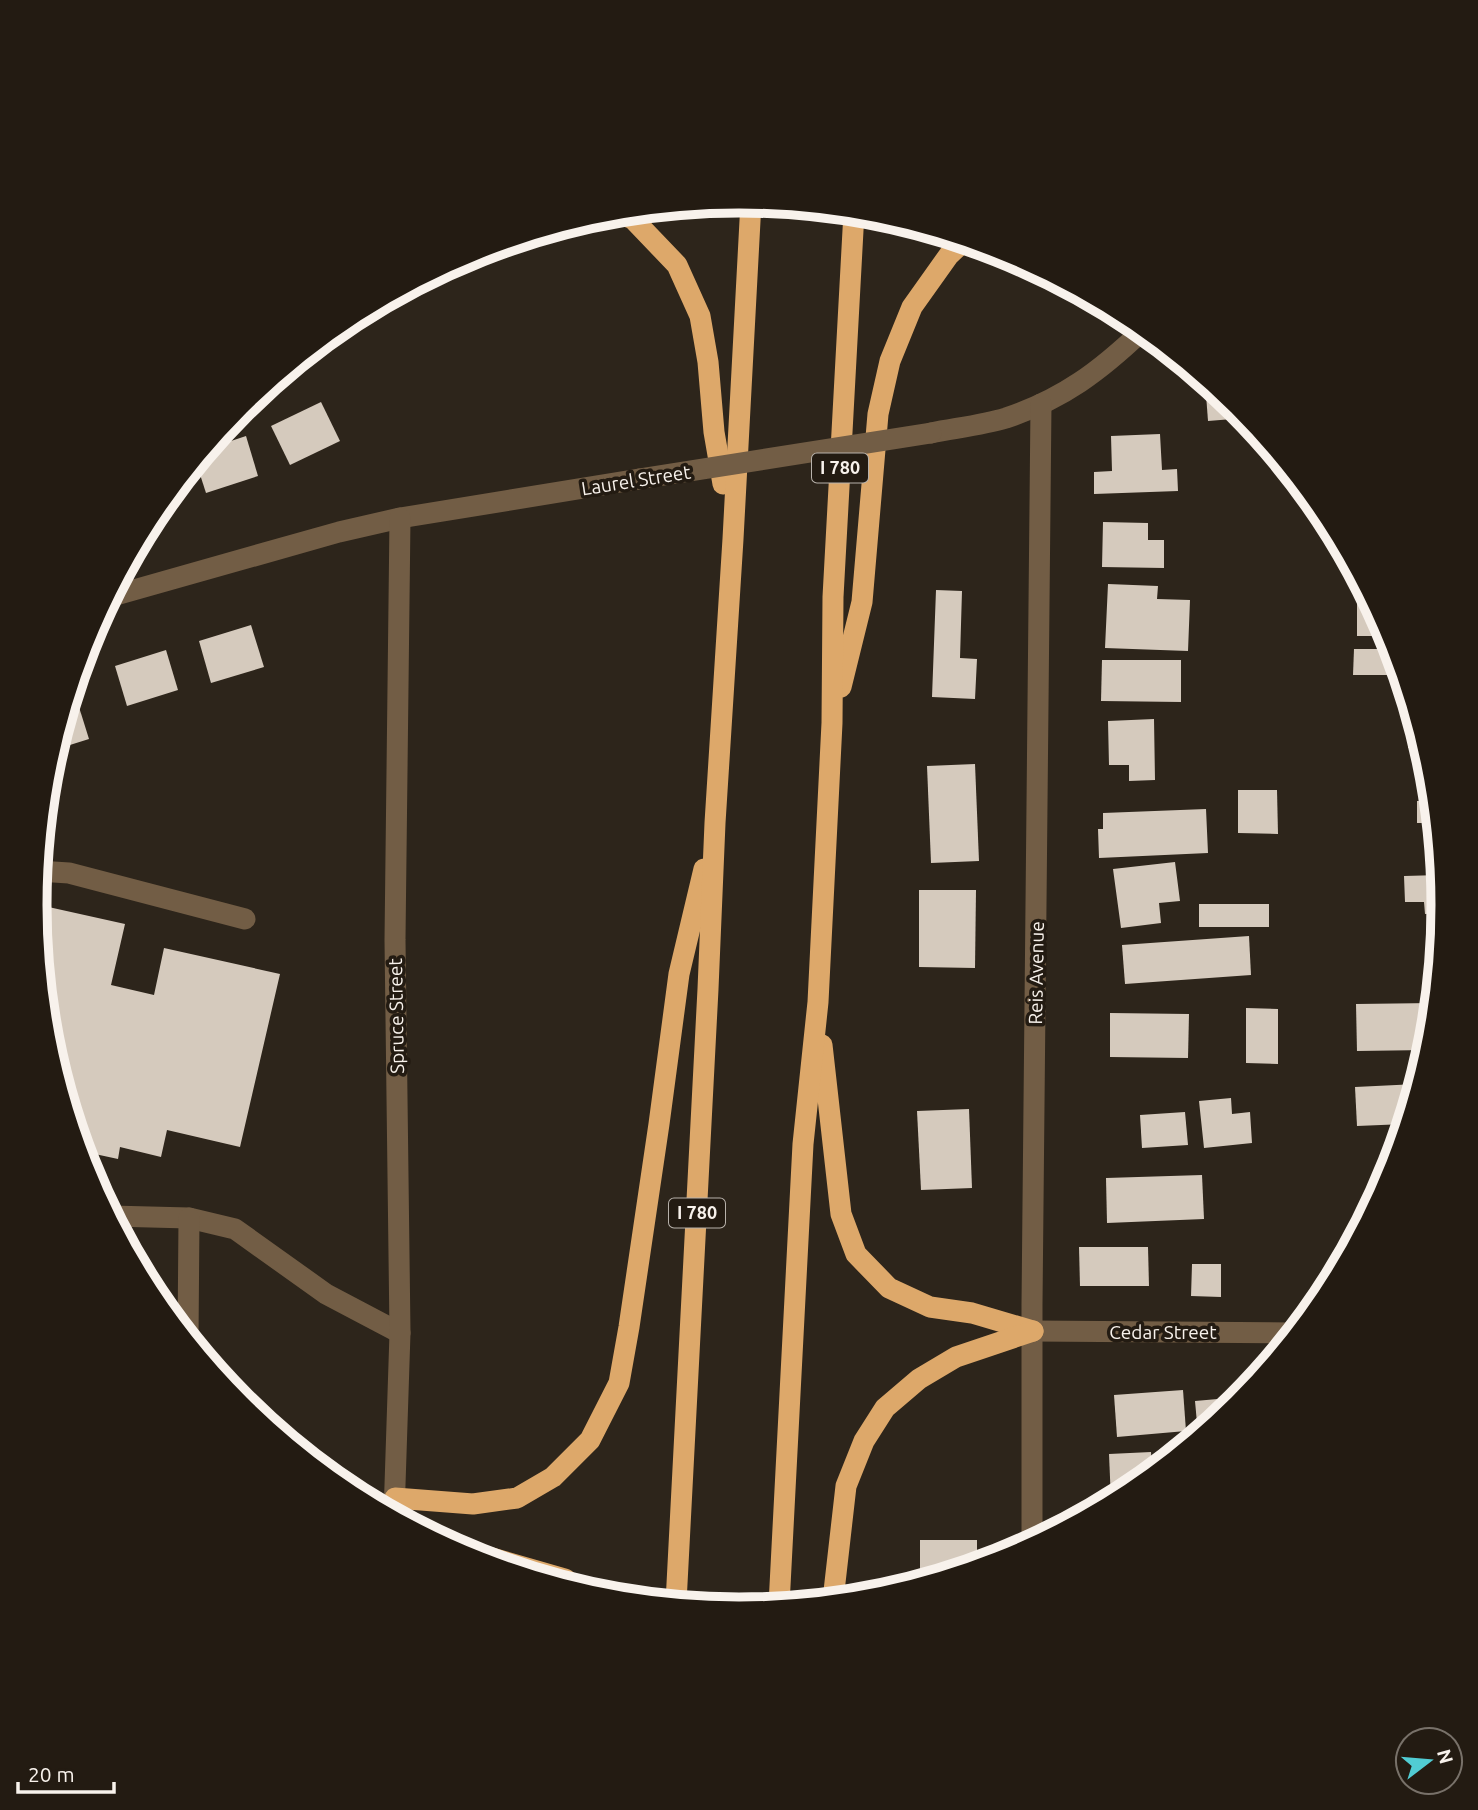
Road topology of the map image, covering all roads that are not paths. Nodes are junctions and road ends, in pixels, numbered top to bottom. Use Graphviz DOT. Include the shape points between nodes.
graph roads {
  1 [pos="750,214"];
  2 [pos="635,221"];
  3 [pos="853,223"];
  4 [pos="956,248"];
  5 [pos="1134,338"];
  6 [pos="1041,404"];
  7 [pos="400,517"];
  8 [pos="733,539"];
  9 [pos="122,593"];
  10 [pos="832,723"];
  11 [pos="715,823"];
  12 [pos="48,872"];
  13 [pos="245,919"];
  14 [pos="818,1002"];
  15 [pos="122,1216"];
  16 [pos="188,1218"];
  17 [pos="188,1323"];
  18 [pos="1032,1331"];
  19 [pos="400,1333"];
  20 [pos="1282,1333"];
  21 [pos="395,1505"];
  22 [pos="398,1507"];
  23 [pos="1032,1531"];
  24 [pos="834,1590"];
  25 [pos="676,1593"];
  26 [pos="780,1595"];
  1 -- 8 [label="highway, I 780"];
  2 -- 8 [label="highway" via="677,265 700,316"];
  3 -- 10 [label="highway, I 780" via="833,597"];
  4 -- 10 [label="highway" via="912,307 890,361 878,414 862,602"];
  5 -- 6 [label="street, Laurel Street" via="1102,368"];
  6 -- 7 [label="street, Laurel Street, bridge" via="1004,418 931,433"];
  6 -- 18 [label="street, Reis Avenue"];
  7 -- 9 [label="street, Laurel Street"];
  7 -- 19 [label="street, Spruce Street" via="395,954"];
  8 -- 11 [label="highway, I 780"];
  10 -- 14 [label="highway, I 780"];
  11 -- 22 [label="highway" via="679,974 619,1383 590,1440 554,1477 517,1498"];
  11 -- 25 [label="highway, I 780"];
  12 -- 13 [label="street" via="69,873"];
  14 -- 18 [label="highway" via="841,1214 856,1254 888,1287 930,1307 972,1313"];
  14 -- 26 [label="highway, I 780" via="803,1144"];
  15 -- 16 [label="street"];
  16 -- 17 [label="street"];
  16 -- 19 [label="street" via="235,1229 326,1294"];
  18 -- 20 [label="street, Cedar Street"];
  18 -- 23 [label="street, Reis Avenue"];
  18 -- 24 [label="highway" via="956,1357 884,1408 864,1441 846,1486"];
  19 -- 21 [label="street, Spruce Street"];
}
